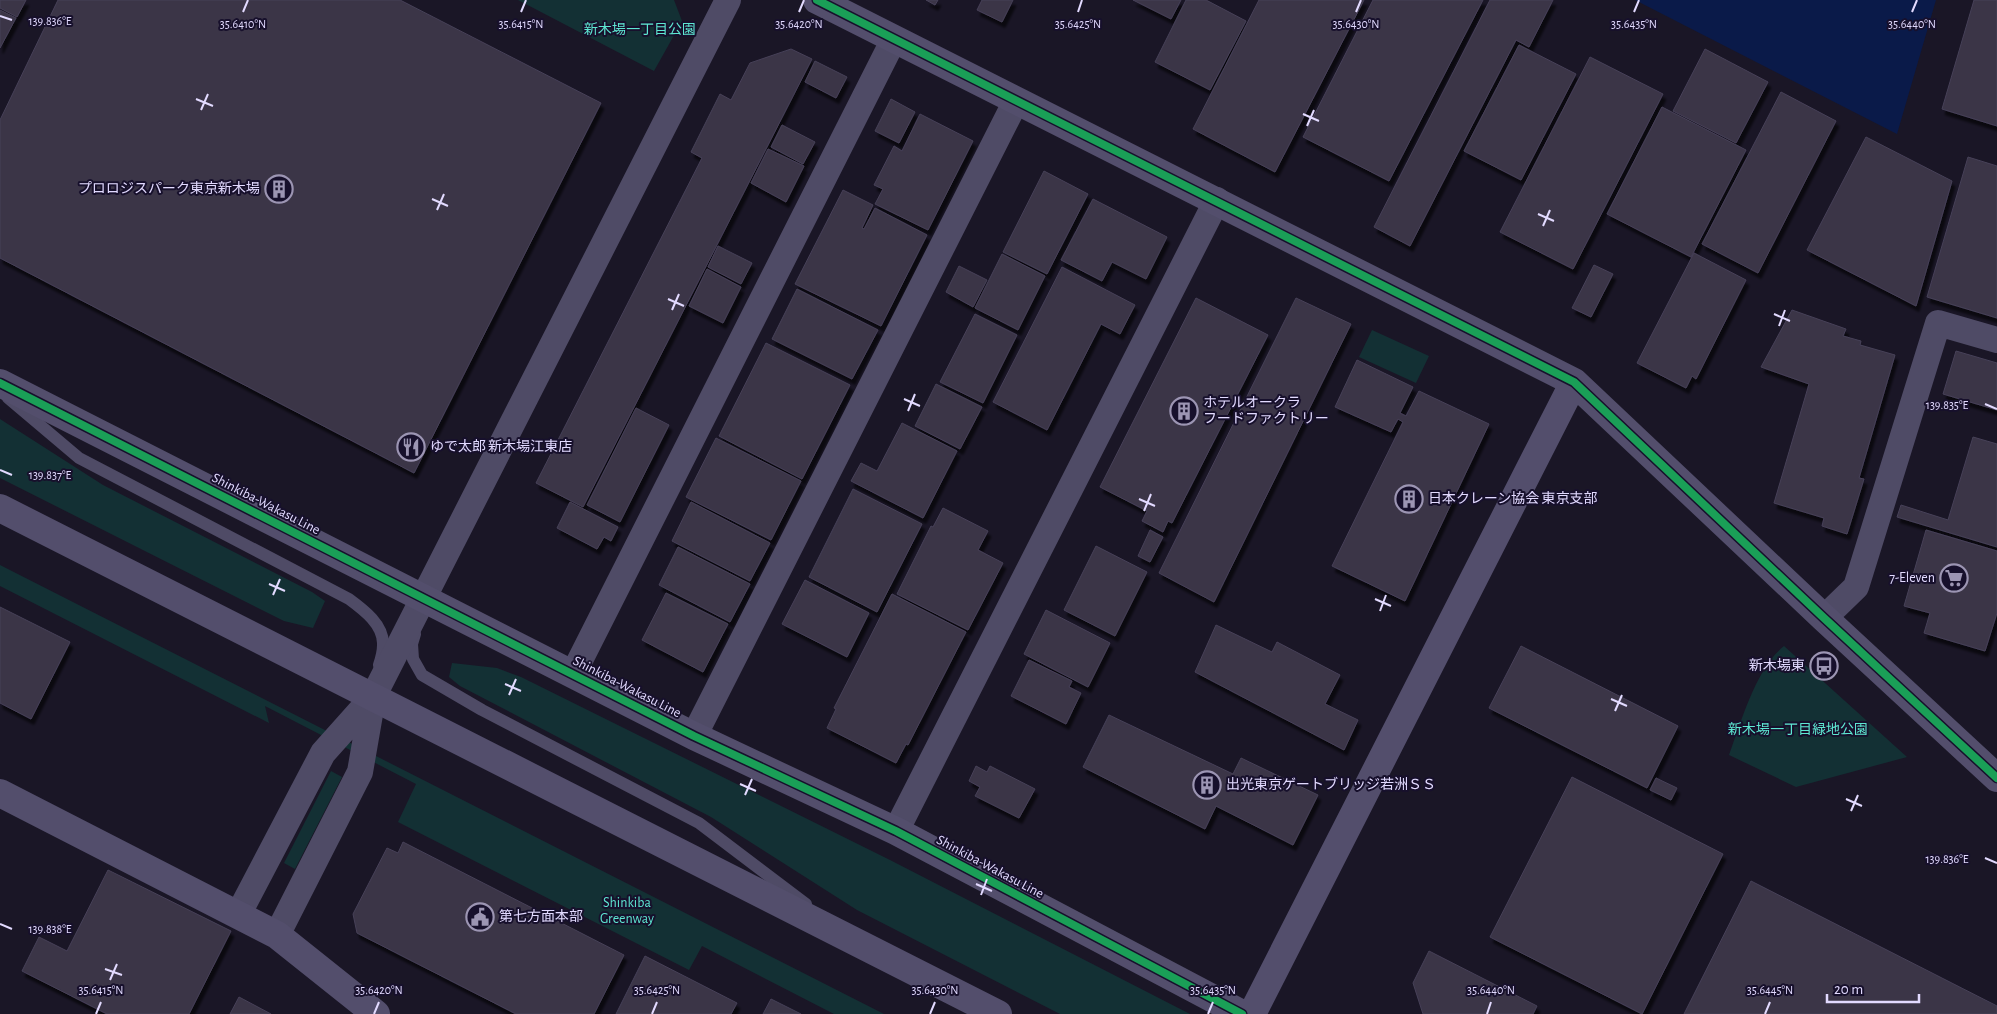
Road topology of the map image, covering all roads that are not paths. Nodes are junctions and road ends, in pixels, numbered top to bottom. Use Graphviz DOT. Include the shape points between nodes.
graph roads {
  1 [pos="728,0"];
  2 [pos="817,0"];
  3 [pos="894,39"];
  4 [pos="1016,101"];
  5 [pos="1217,200"];
  6 [pos="1997,340"];
  7 [pos="1574,382"];
  8 [pos="0,383"];
  9 [pos="0,392"];
  10 [pos="0,508"];
  11 [pos="423,598"];
  12 [pos="1824,618"];
  13 [pos="573,674"];
  14 [pos="373,697"];
  15 [pos="694,736"];
  16 [pos="1997,778"];
  17 [pos="0,793"];
  18 [pos="896,831"];
  19 [pos="238,915"];
  20 [pos="277,935"];
  21 [pos="851,940"];
  22 [pos="376,1014"];
  23 [pos="998,1014"];
  24 [pos="1242,1014"];
  25 [pos="1252,1014"];
  1 -- 11 [label="street"];
  2 -- 3 [label="street"];
  3 -- 4 [label="street"];
  3 -- 13 [label="street"];
  4 -- 5 [label="street"];
  4 -- 15 [label="street"];
  5 -- 7 [label="street"];
  5 -- 18 [label="street"];
  6 -- 12 [label="street" via="1938,323 1856,588"];
  7 -- 12 [label="street"];
  7 -- 25 [label="street"];
  8 -- 11 [label="street, Shinkiba-Wakasu Line"];
  9 -- 14 [label="lane" via="79,458 349,599 366,612 378,628 383,644"];
  10 -- 14 [label="street"];
  11 -- 13 [label="street, Shinkiba-Wakasu Line"];
  11 -- 14 [label="street"];
  11 -- 21 [label="lane" via="412,644 413,659 422,675 482,710 699,823"];
  12 -- 16 [label="street"];
  13 -- 15 [label="street, Shinkiba-Wakasu Line"];
  14 -- 19 [label="street" via="323,753"];
  14 -- 20 [label="street" via="360,772"];
  14 -- 21 [label="street"];
  15 -- 18 [label="street, Shinkiba-Wakasu Line"];
  17 -- 19 [label="street"];
  18 -- 24 [label="street, Shinkiba-Wakasu Line"];
  19 -- 20 [label="street"];
  20 -- 22 [label="street"];
  21 -- 23 [label="street"];
}
